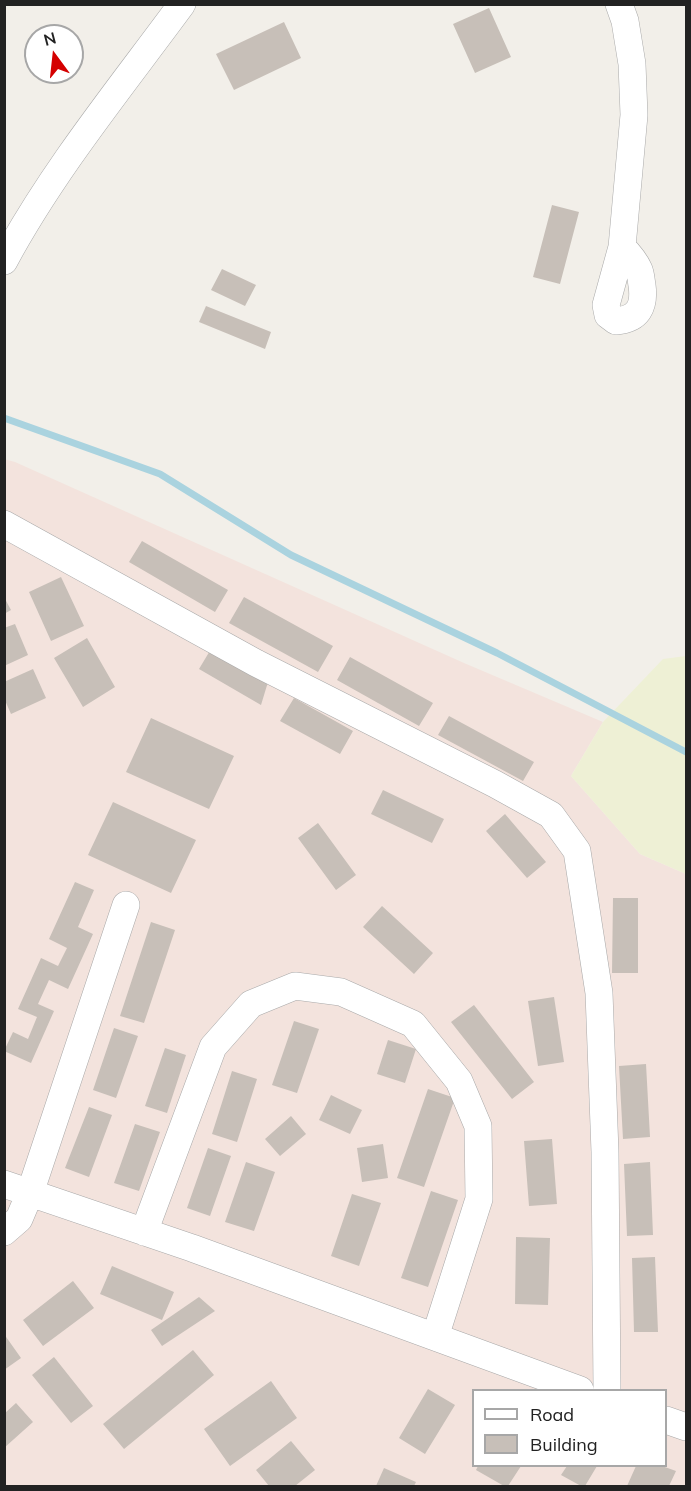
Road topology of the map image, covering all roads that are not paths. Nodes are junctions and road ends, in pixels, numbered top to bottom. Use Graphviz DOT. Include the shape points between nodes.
graph roads {
  1 [pos="182,4"];
  2 [pos="620,4"];
  3 [pos="622,246"];
  4 [pos="4,261"];
  5 [pos="4,524"];
  6 [pos="126,905"];
  7 [pos="4,1184"];
  8 [pos="30,1193"];
  9 [pos="4,1232"];
  10 [pos="144,1232"];
  11 [pos="435,1337"];
  12 [pos="577,1389"];
  13 [pos="607,1389"];
  14 [pos="667,1420"];
  15 [pos="687,1427"];
  1 -- 4 [label="street" via="24,224"];
  2 -- 3 [label="street" via="632,64 634,115"];
  5 -- 13 [label="street" via="256,663 551,815 577,851 599,993"];
  6 -- 8 [label="street"];
  7 -- 8 [label="street"];
  8 -- 9 [label="street" via="19,1220"];
  8 -- 10 [label="street"];
  10 -- 11 [label="street"];
  10 -- 11 [label="street" via="213,1047 251,1004 295,986 341,992 413,1024 459,1082 478,1126 479,1199"];
  11 -- 12 [label="street"];
  14 -- 15 [label="street"];
}
